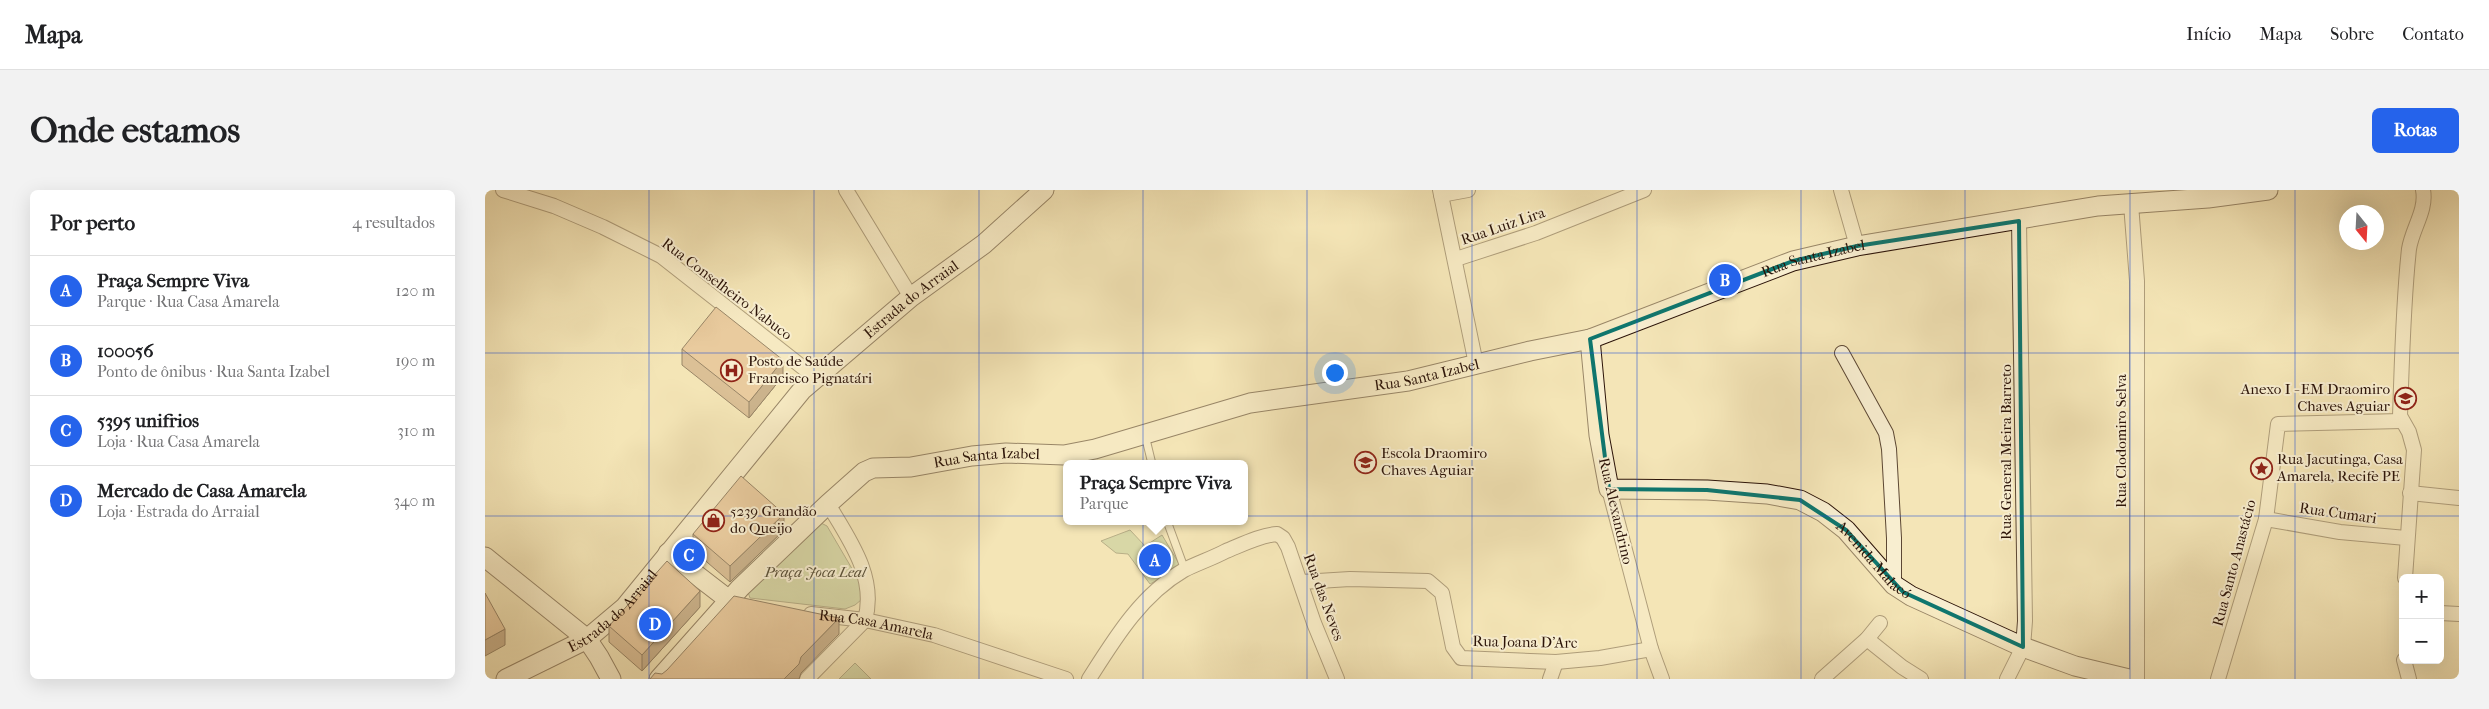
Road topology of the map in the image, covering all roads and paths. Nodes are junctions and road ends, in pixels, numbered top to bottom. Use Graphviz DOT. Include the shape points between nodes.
graph roads {
  1 [pos="503,190"];
  2 [pos="846,190"];
  3 [pos="1468,190"];
  4 [pos="1644,190"];
  5 [pos="1841,190"];
  6 [pos="2268,190"];
  7 [pos="2423,190"];
  8 [pos="1035,193"];
  9 [pos="1441,193"];
  10 [pos="2131,204"];
  11 [pos="2019,221"];
  12 [pos="1857,246"];
  13 [pos="1456,259"];
  14 [pos="911,297"];
  15 [pos="1590,339"];
  16 [pos="1842,353"];
  17 [pos="1476,364"];
  18 [pos="815,377"];
  19 [pos="2401,421"];
  20 [pos="1145,434"];
  21 [pos="1151,460"];
  22 [pos="1609,489"];
  23 [pos="2411,493"];
  24 [pos="2459,498"];
  25 [pos="828,504"];
  26 [pos="2266,519"];
  27 [pos="1168,525"];
  28 [pos="2406,538"];
  29 [pos="668,553"];
  30 [pos="485,557"];
  31 [pos="1185,570"];
  32 [pos="2405,574"];
  33 [pos="1302,582"];
  34 [pos="1894,585"];
  35 [pos="729,600"];
  36 [pos="747,604"];
  37 [pos="794,612"];
  38 [pos="2444,614"];
  39 [pos="2459,614"];
  40 [pos="865,620"];
  41 [pos="1880,623"];
  42 [pos="587,639"];
  43 [pos="1867,639"];
  44 [pos="2023,647"];
  45 [pos="1651,649"];
  46 [pos="1556,662"];
  47 [pos="2406,664"];
  48 [pos="506,679"];
  49 [pos="611,679"];
  50 [pos="659,679"];
  51 [pos="807,679"];
  52 [pos="1066,679"];
  53 [pos="1089,679"];
  54 [pos="1337,679"];
  55 [pos="1550,679"];
  56 [pos="1662,679"];
  57 [pos="1822,679"];
  58 [pos="1921,679"];
  59 [pos="2007,679"];
  60 [pos="2129,679"];
  61 [pos="2137,679"];
  62 [pos="2218,679"];
  63 [pos="2409,679"];
  1 -- 18 [label="street, Rua Conselheiro Nabuco" via="554,206 661,256"];
  2 -- 14 [label="street"];
  3 -- 9 [label="street"];
  4 -- 13 [label="street, Rua Luiz Lira"];
  5 -- 12 [label="street"];
  6 -- 10 [label="street, Rua Santa Izabel"];
  7 -- 19 [label="street" via="2423,207 2410,245 2407,272"];
  8 -- 14 [label="street, Estrada do Arraial" via="984,244"];
  9 -- 13 [label="street"];
  10 -- 11 [label="street, Rua Santa Izabel" via="2098,206"];
  10 -- 61 [label="street, Rua Clodomiro Selva" via="2137,291"];
  11 -- 12 [label="street, Rua Santa Izabel"];
  11 -- 44 [label="street, Rua General Meira Barreto"];
  12 -- 15 [label="street, Rua Santa Izabel" via="1777,267"];
  13 -- 17 [label="street"];
  14 -- 18 [label="street, Estrada do Arraial"];
  15 -- 17 [label="street, Rua Santa Izabel"];
  15 -- 22 [label="street, Rua Alexandrino" via="1599,435"];
  16 -- 34 [label="street" via="1886,433"];
  17 -- 20 [label="street, Rua Santa Izabel" via="1408,381 1250,403"];
  18 -- 29 [label="street, Estrada do Arraial"];
  19 -- 23 [label="street" via="2413,441"];
  19 -- 26 [label="street, Rua Santo Anastácio" via="2278,424"];
  20 -- 21 [label="lane"];
  20 -- 25 [label="street, Rua Santa Izabel" via="1095,450 1064,455 987,454 911,467 873,468"];
  22 -- 34 [label="street, Avenida Malacó" via="1707,490 1800,500 1823,512 1846,530"];
  22 -- 45 [label="street, Rua Alexandrino"];
  23 -- 24 [label="street"];
  23 -- 28 [label="street"];
  25 -- 35 [label="street, Rua Santa Izabel"];
  25 -- 40 [label="street" via="853,544 862,566 868,600"];
  26 -- 28 [label="street, Rua Cumari" via="2340,532"];
  26 -- 62 [label="street, Rua Santo Anastácio"];
  27 -- 31 [label="lane"];
  28 -- 32 [label="street"];
  29 -- 35 [label="street"];
  29 -- 42 [label="street, Estrada do Arraial" via="625,606"];
  30 -- 42 [label="street"];
  31 -- 33 [label="street, Rua das Neves" via="1272,534 1280,535 1285,541"];
  31 -- 53 [label="street" via="1141,605"];
  33 -- 46 [label="street, Rua Joana D'Arc" via="1350,579 1428,581 1442,593 1453,647 1461,658"];
  33 -- 54 [label="street, Rua das Neves" via="1314,623"];
  34 -- 44 [label="street, Avenida Malacó" via="1911,596"];
  35 -- 36 [label="street"];
  35 -- 50 [label="street, Rua Santa Izabel"];
  37 -- 40 [label="street, Rua Casa Amarela"];
  38 -- 39 [label="street"];
  40 -- 51 [label="street"];
  40 -- 52 [label="street, Rua Casa Amarela" via="934,635"];
  41 -- 43 [label="street"];
  42 -- 48 [label="street, Estrada do Arraial"];
  42 -- 49 [label="street"];
  43 -- 57 [label="street"];
  43 -- 58 [label="street"];
  44 -- 59 [label="street, Rua General Meira Barreto"];
  44 -- 60 [label="street, Avenida Malacó" via="2075,666"];
  45 -- 46 [label="street, Rua Joana D'Arc"];
  45 -- 56 [label="street, Rua Alexandrino"];
  46 -- 55 [label="street"];
  47 -- 63 [label="street"];
}
